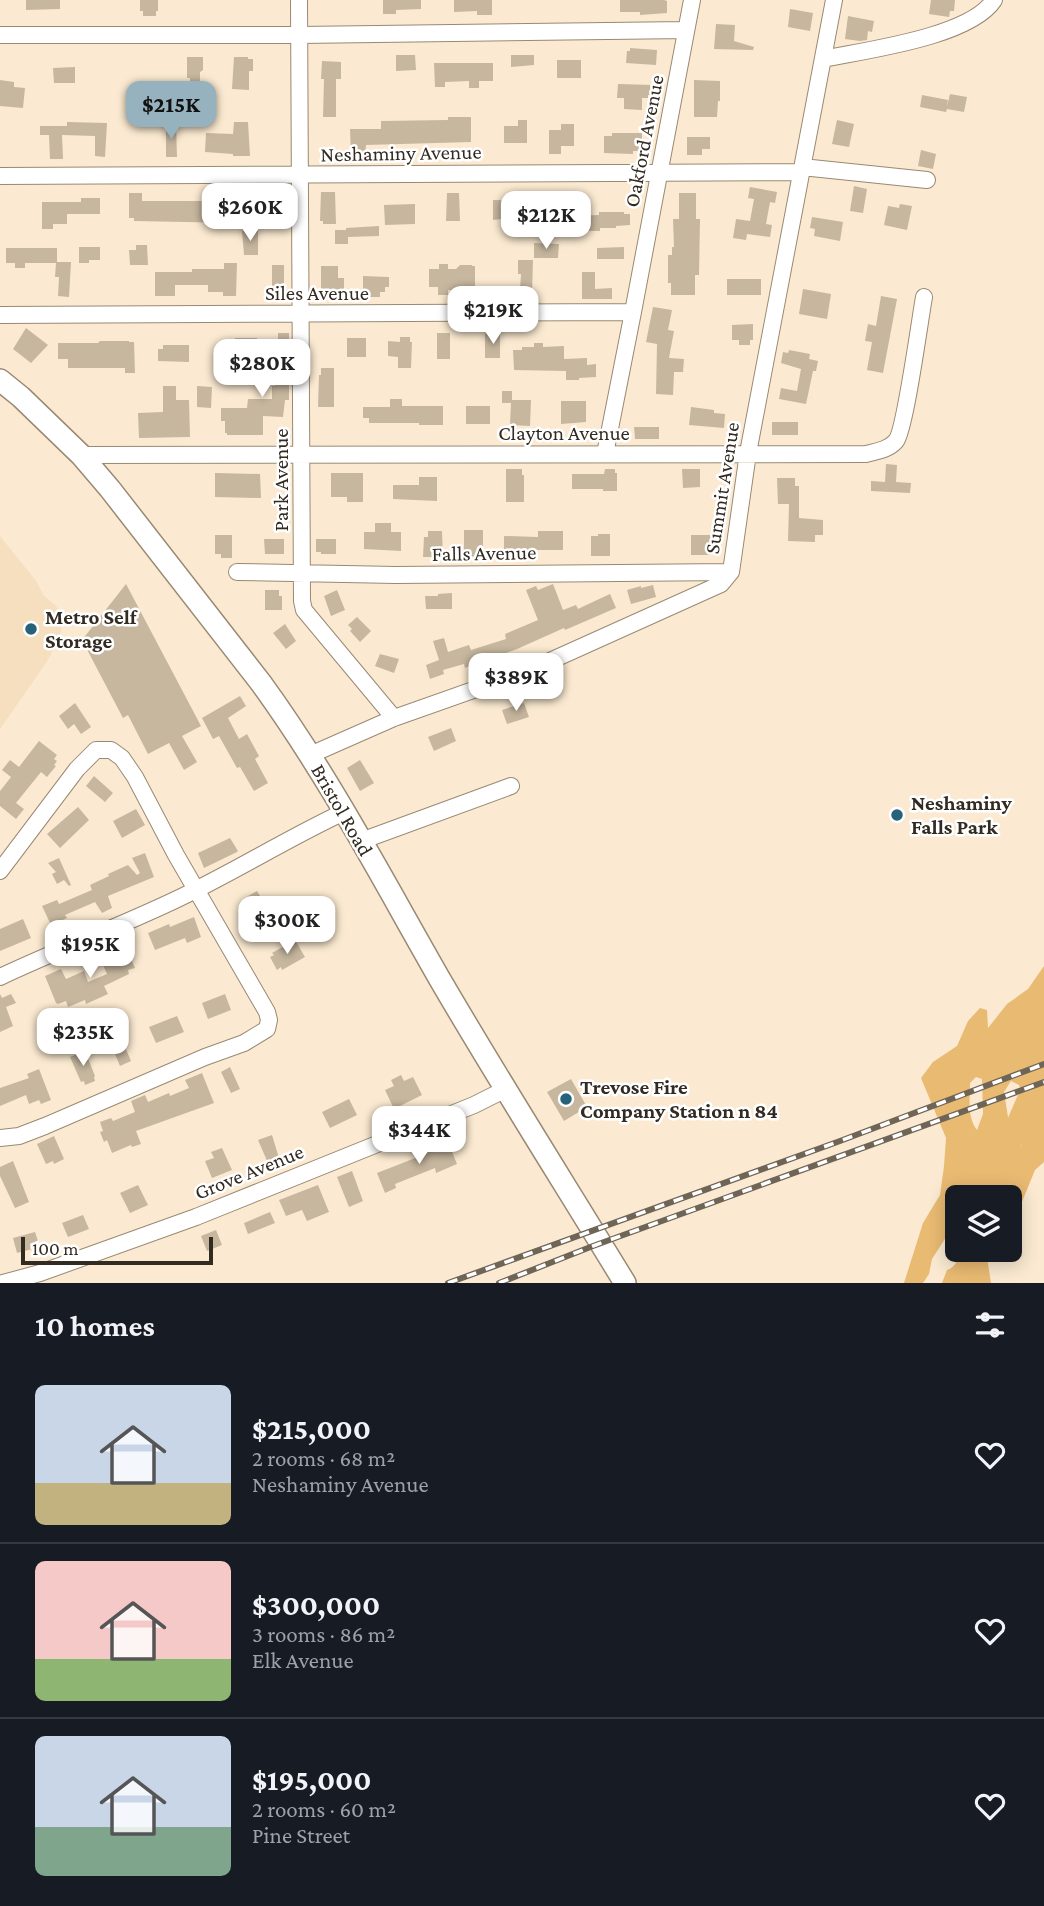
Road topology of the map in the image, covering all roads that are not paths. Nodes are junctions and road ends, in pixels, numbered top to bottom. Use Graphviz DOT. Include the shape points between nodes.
graph roads {
  1 [pos="299,0"];
  2 [pos="692,0"];
  3 [pos="834,0"];
  4 [pos="994,0"];
  5 [pos="687,30"];
  6 [pos="0,35"];
  7 [pos="300,35"];
  8 [pos="823,59"];
  9 [pos="802,169"];
  10 [pos="659,172"];
  11 [pos="300,175"];
  12 [pos="0,176"];
  13 [pos="927,180"];
  14 [pos="924,297"];
  15 [pos="634,312"];
  16 [pos="301,315"];
  17 [pos="0,316"];
  18 [pos="0,380"];
  19 [pos="748,453"];
  20 [pos="302,454"];
  21 [pos="605,454"];
  22 [pos="81,455"];
  23 [pos="237,572"];
  24 [pos="731,572"];
  25 [pos="302,574"];
  26 [pos="394,718"];
  27 [pos="310,755"];
  28 [pos="510,786"];
  29 [pos="344,812"];
  30 [pos="361,841"];
  31 [pos="0,870"];
  32 [pos="197,890"];
  33 [pos="0,977"];
  34 [pos="506,1089"];
  35 [pos="0,1138"];
  36 [pos="3,1283"];
  37 [pos="625,1283"];
  1 -- 7 [label="street, Park Avenue"];
  2 -- 5 [label="street, Oakford Avenue"];
  3 -- 8 [label="street, Summit Avenue"];
  4 -- 8 [label="street" via="973,19 928,37"];
  5 -- 7 [label="street"];
  5 -- 10 [label="street, Oakford Avenue"];
  6 -- 7 [label="street"];
  7 -- 11 [label="street, Park Avenue"];
  8 -- 9 [label="street, Summit Avenue"];
  9 -- 10 [label="street, Neshaminy Avenue"];
  9 -- 13 [label="street, Neshaminy Avenue"];
  9 -- 19 [label="street, Summit Avenue"];
  10 -- 11 [label="street, Neshaminy Avenue"];
  10 -- 15 [label="street, Oakford Avenue"];
  11 -- 12 [label="street, Neshaminy Avenue"];
  11 -- 16 [label="street, Park Avenue"];
  14 -- 19 [label="street, Clayton Avenue" via="897,440 884,450 866,454"];
  15 -- 16 [label="street, Siles Avenue"];
  15 -- 21 [label="street, Oakford Avenue"];
  16 -- 17 [label="street, Siles Avenue"];
  16 -- 20 [label="street, Park Avenue"];
  18 -- 22 [label="main road, Bristol Road"];
  19 -- 21 [label="street, Clayton Avenue"];
  19 -- 24 [label="street, Summit Avenue"];
  20 -- 21 [label="street, Clayton Avenue"];
  20 -- 22 [label="street, Clayton Avenue"];
  20 -- 25 [label="street, Park Avenue"];
  22 -- 27 [label="main road, Bristol Road" via="261,683"];
  23 -- 25 [label="street, Falls Avenue"];
  24 -- 25 [label="street, Falls Avenue"];
  24 -- 26 [label="street, Summit Avenue" via="721,584 530,670"];
  25 -- 26 [label="street, Park Avenue" via="304,610"];
  26 -- 27 [label="street, Summit Avenue"];
  27 -- 29 [label="main road, Bristol Road"];
  28 -- 30 [label="street"];
  29 -- 30 [label="main road, Bristol Road"];
  29 -- 32 [label="street"];
  30 -- 34 [label="main road, Bristol Road"];
  31 -- 32 [label="street" via="77,769 92,753 103,749 118,754 129,767"];
  32 -- 33 [label="street"];
  32 -- 35 [label="street" via="267,1012 269,1026 244,1043 45,1126"];
  34 -- 36 [label="street, Grove Avenue" via="196,1217"];
  34 -- 37 [label="main road, Bristol Road"];
}
